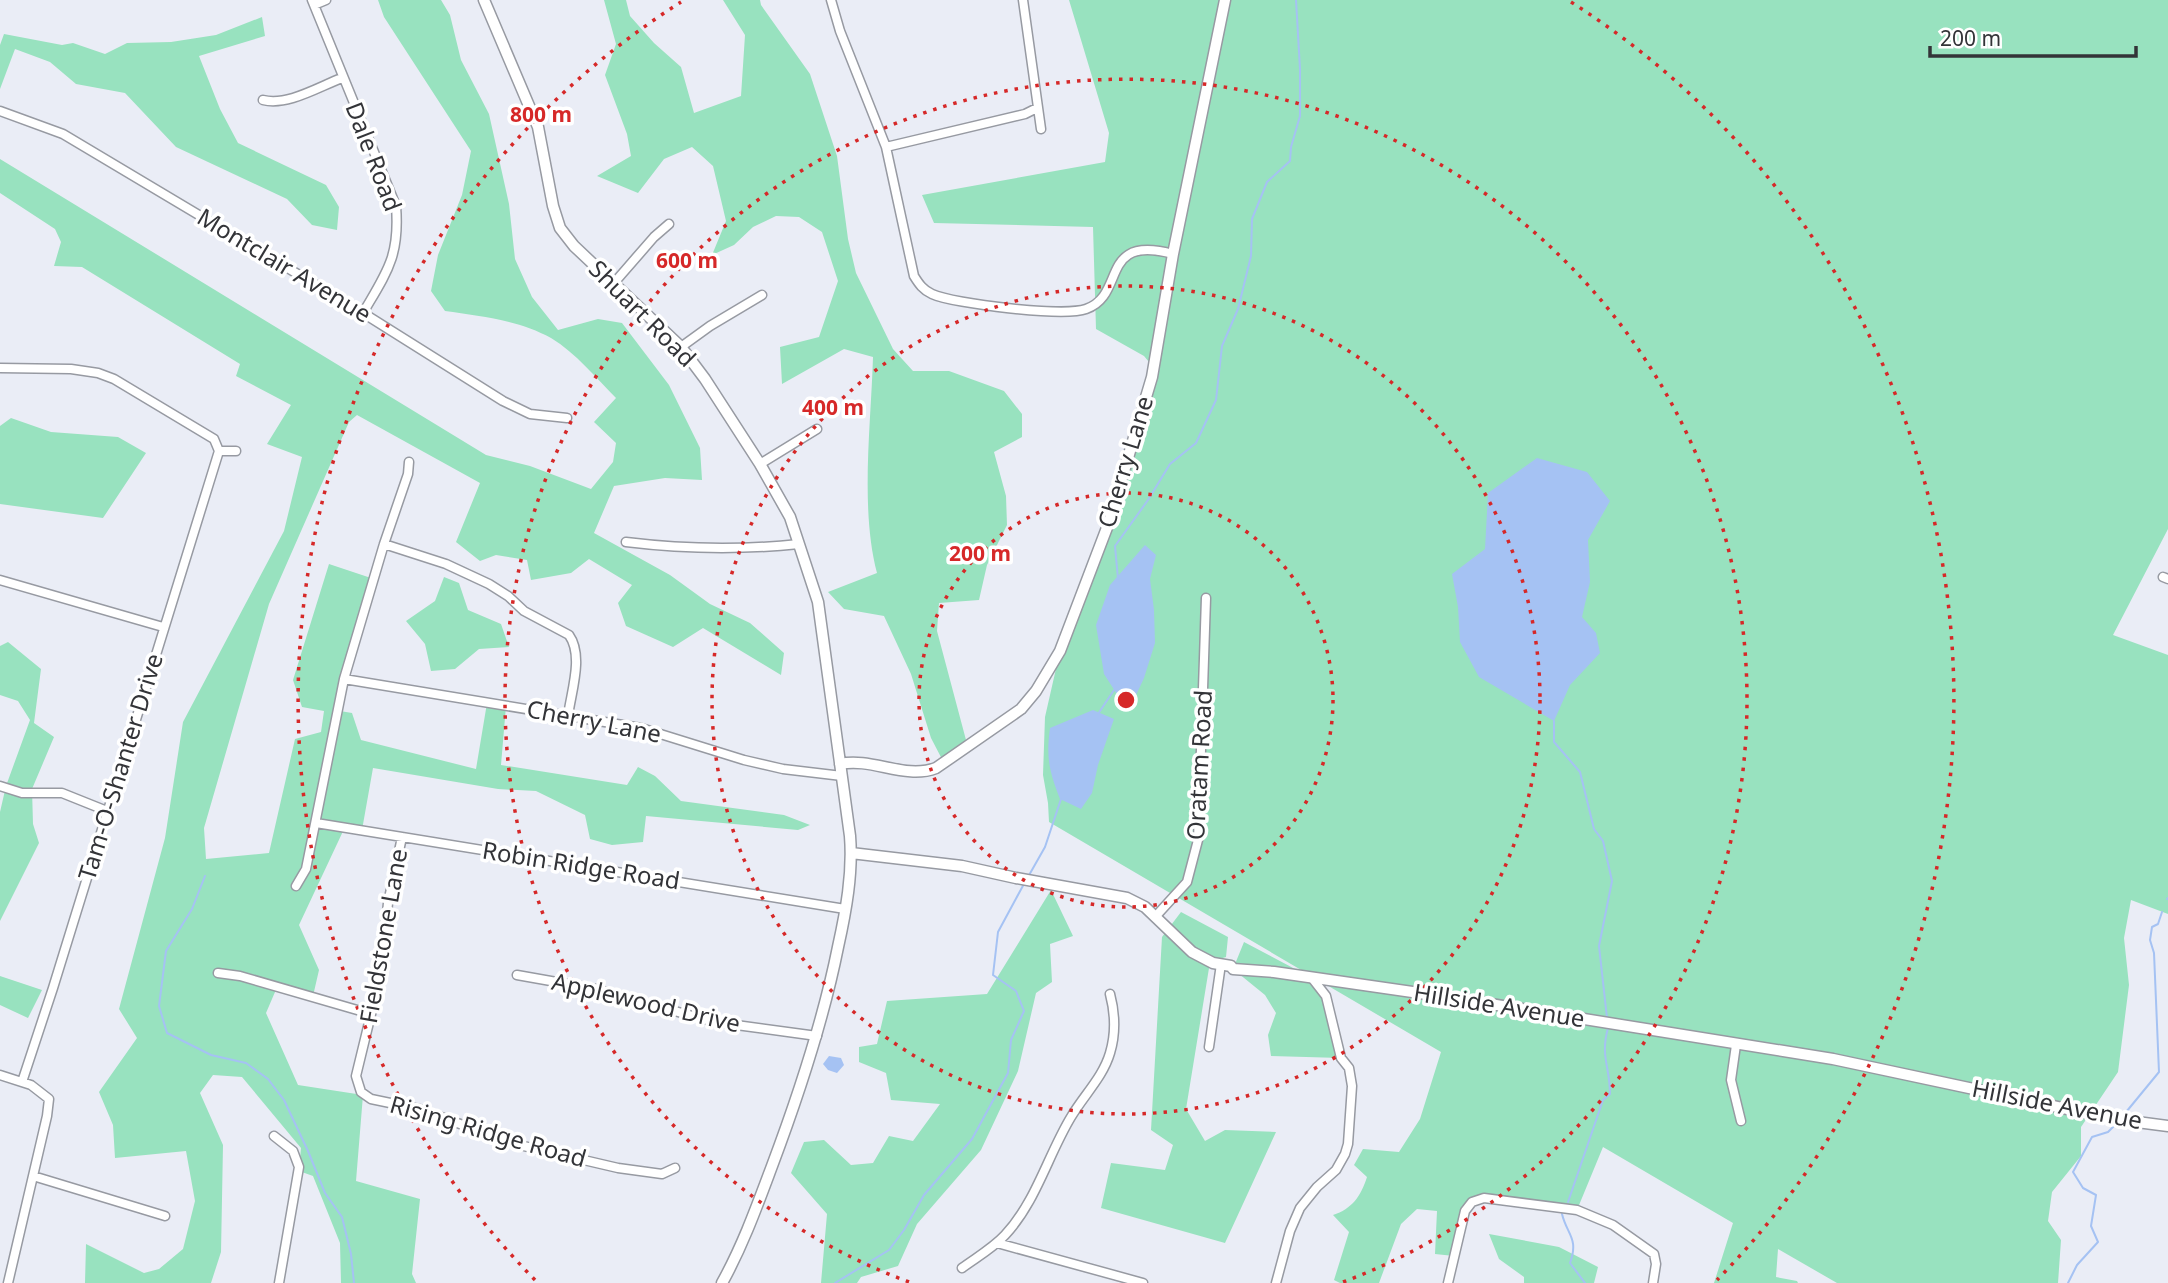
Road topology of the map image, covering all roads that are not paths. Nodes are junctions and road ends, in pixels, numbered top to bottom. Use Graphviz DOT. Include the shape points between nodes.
graph roads {
  1 [pos="326,0"];
  2 [pos="484,0"];
  3 [pos="831,0"];
  4 [pos="1023,0"];
  5 [pos="1225,0"];
  6 [pos="313,3"];
  7 [pos="342,78"];
  8 [pos="262,100"];
  9 [pos="1037,108"];
  10 [pos="0,111"];
  11 [pos="1041,129"];
  12 [pos="886,147"];
  13 [pos="669,224"];
  14 [pos="1173,254"];
  15 [pos="614,283"];
  16 [pos="762,295"];
  17 [pos="363,313"];
  18 [pos="681,347"];
  19 [pos="0,368"];
  20 [pos="567,418"];
  21 [pos="817,429"];
  22 [pos="219,451"];
  23 [pos="236,451"];
  24 [pos="409,463"];
  25 [pos="760,464"];
  26 [pos="626,542"];
  27 [pos="384,544"];
  28 [pos="799,544"];
  29 [pos="0,580"];
  30 [pos="1206,598"];
  31 [pos="163,627"];
  32 [pos="344,679"];
  33 [pos="568,716"];
  34 [pos="840,764"];
  35 [pos="842,776"];
  36 [pos="0,786"];
  37 [pos="107,811"];
  38 [pos="316,823"];
  39 [pos="402,837"];
  40 [pos="851,853"];
  41 [pos="296,886"];
  42 [pos="845,909"];
  43 [pos="1155,918"];
  44 [pos="1221,964"];
  45 [pos="218,973"];
  46 [pos="517,975"];
  47 [pos="1312,978"];
  48 [pos="1110,994"];
  49 [pos="371,1013"];
  50 [pos="817,1036"];
  51 [pos="1735,1045"];
  52 [pos="1209,1047"];
  53 [pos="0,1075"];
  54 [pos="356,1076"];
  55 [pos="22,1082"];
  56 [pos="1741,1121"];
  57 [pos="2168,1126"];
  58 [pos="274,1136"];
  59 [pos="675,1168"];
  60 [pos="33,1176"];
  61 [pos="165,1216"];
  62 [pos="997,1243"];
  63 [pos="962,1268"];
  64 [pos="8,1283"];
  65 [pos="279,1283"];
  66 [pos="722,1283"];
  67 [pos="1143,1283"];
  68 [pos="1276,1283"];
  69 [pos="1448,1283"];
  70 [pos="1653,1283"];
  1 -- 6 [label="street"];
  2 -- 15 [label="street, Shuart Road" via="538,127 560,228"];
  3 -- 12 [label="street"];
  4 -- 9 [label="street"];
  5 -- 14 [label="street, Cherry Lane"];
  6 -- 7 [label="street, Dale Road"];
  7 -- 8 [label="street" via="287,100"];
  7 -- 17 [label="street, Dale Road" via="397,216 396,249"];
  9 -- 11 [label="street"];
  9 -- 12 [label="street"];
  10 -- 17 [label="street, Montclair Avenue" via="63,134"];
  12 -- 14 [label="street" via="914,276 930,293 1032,310 1075,312 1089,309 1120,264 1137,250"];
  13 -- 15 [label="street"];
  14 -- 34 [label="street, Cherry Lane" via="1152,377 1108,525 1060,651 1037,691 1021,709 931,770 861,761"];
  15 -- 18 [label="street, Shuart Road"];
  16 -- 18 [label="street"];
  17 -- 20 [label="street, Montclair Avenue" via="503,401 530,414"];
  18 -- 25 [label="street, Shuart Road"];
  19 -- 22 [label="street" via="84,369 114,379 214,439"];
  21 -- 25 [label="street"];
  22 -- 23 [label="street"];
  22 -- 31 [label="street, Tam-O-Shanter Drive"];
  24 -- 27 [label="street"];
  25 -- 28 [label="street, Shuart Road" via="790,517"];
  26 -- 28 [label="street" via="695,548"];
  27 -- 32 [label="street"];
  27 -- 33 [label="street" via="489,584 524,611 569,635 576,654"];
  28 -- 34 [label="street, Shuart Road" via="818,602"];
  29 -- 31 [label="street"];
  30 -- 43 [label="street, Oratam Road" via="1198,840 1188,882"];
  31 -- 37 [label="street, Tam-O-Shanter Drive"];
  32 -- 33 [label="street, Cherry Lane"];
  32 -- 38 [label="street"];
  33 -- 35 [label="street, Cherry Lane" via="666,734 783,769"];
  34 -- 35 [label="street, Shuart Road"];
  35 -- 40 [label="street, Shuart Road"];
  36 -- 37 [label="street" via="22,793 62,793"];
  37 -- 55 [label="street, Tam-O-Shanter Drive"];
  38 -- 39 [label="street, Robin Ridge Road"];
  38 -- 41 [label="street" via="306,869"];
  39 -- 42 [label="street, Robin Ridge Road"];
  39 -- 49 [label="street, Fieldstone Lane"];
  40 -- 42 [label="street, Shuart Road"];
  40 -- 43 [label="street, Hillside Avenue" via="961,866 1127,898"];
  42 -- 50 [label="street, Shuart Road"];
  43 -- 44 [label="street, Hillside Avenue" via="1192,952"];
  44 -- 47 [label="street, Hillside Avenue"];
  44 -- 52 [label="street"];
  45 -- 49 [label="street"];
  46 -- 50 [label="street, Applewood Drive" via="596,989 714,1022"];
  47 -- 51 [label="street, Hillside Avenue"];
  47 -- 68 [label="street" via="1326,996 1341,1058 1349,1068 1348,1144 1336,1170 1300,1208"];
  48 -- 62 [label="street" via="1114,1028 1104,1067 1071,1117 1014,1224"];
  49 -- 54 [label="street, Fieldstone Lane"];
  50 -- 66 [label="street, Shuart Road" via="752,1218"];
  51 -- 56 [label="street" via="1731,1080"];
  51 -- 57 [label="street, Hillside Avenue" via="1833,1059 2114,1119"];
  53 -- 55 [label="street"];
  54 -- 59 [label="street, Rising Ridge Road" via="361,1092 371,1099 419,1109 515,1144 618,1168 663,1174"];
  55 -- 60 [label="street" via="49,1098"];
  58 -- 65 [label="street" via="298,1161"];
  60 -- 61 [label="street"];
  60 -- 64 [label="street"];
  62 -- 63 [label="street"];
  62 -- 67 [label="street"];
  69 -- 70 [label="street" via="1465,1211 1484,1198 1561,1206 1607,1222 1654,1254"];
}
